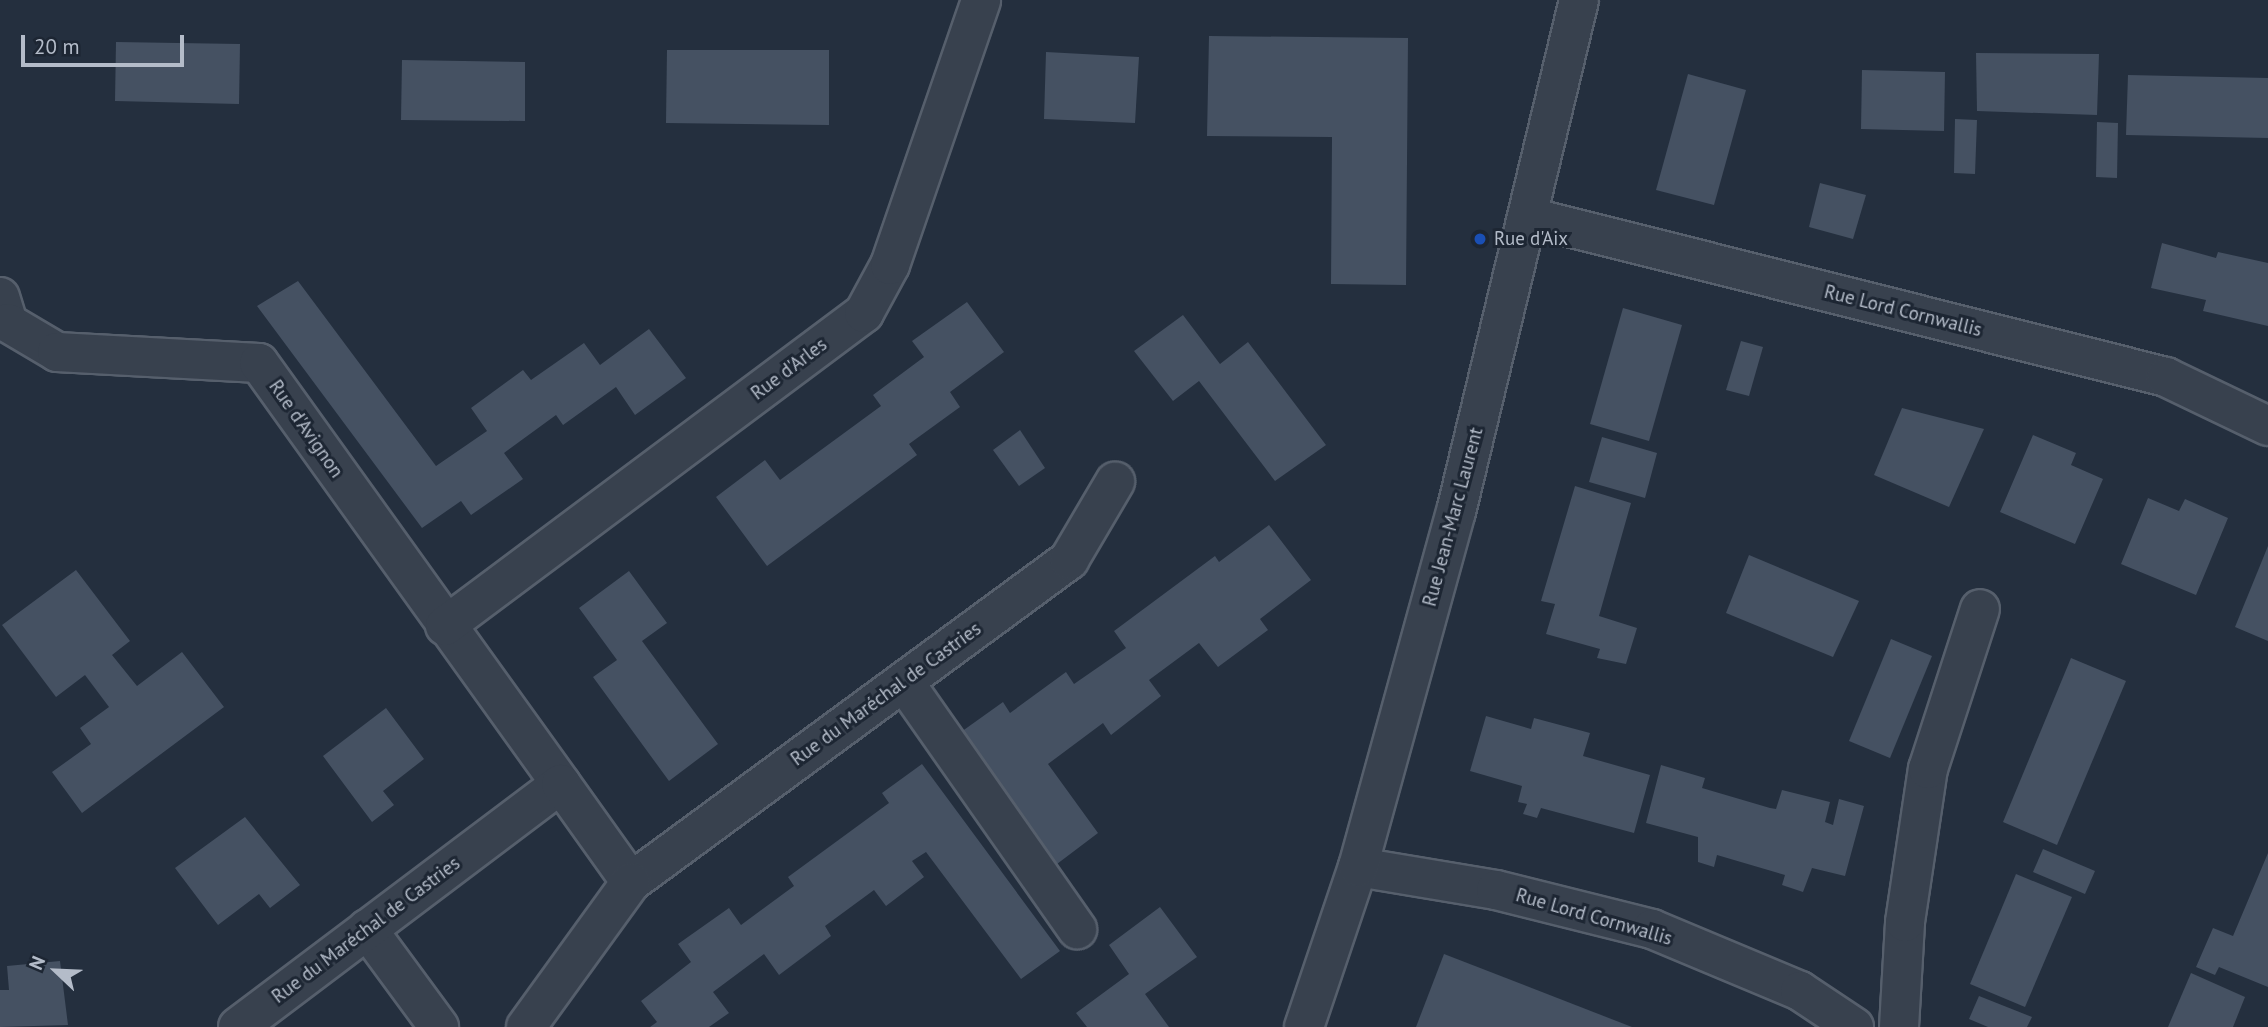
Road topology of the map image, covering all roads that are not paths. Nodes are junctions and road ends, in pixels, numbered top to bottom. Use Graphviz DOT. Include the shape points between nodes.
graph roads {
  1 [pos="981,0"];
  2 [pos="1578,0"];
  3 [pos="1529,217"];
  4 [pos="0,297"];
  5 [pos="2268,426"];
  6 [pos="1115,482"];
  7 [pos="1980,609"];
  8 [pos="445,626"];
  9 [pos="904,682"];
  10 [pos="561,784"];
  11 [pos="1358,867"];
  12 [pos="631,882"];
  13 [pos="367,929"];
  14 [pos="1077,929"];
  15 [pos="239,1027"];
  16 [pos="439,1027"];
  17 [pos="526,1027"];
  18 [pos="1304,1027"];
  19 [pos="1854,1027"];
  20 [pos="1899,1027"];
  1 -- 8 [label="street, Rue d'Arles" via="890,265 864,313"];
  2 -- 3 [label="street, Rue Jean-Marc Laurent"];
  3 -- 5 [label="street, Rue Lord Cornwallis" via="2166,377"];
  3 -- 11 [label="street, Rue Jean-Marc Laurent" via="1456,512"];
  4 -- 8 [label="street, Rue d'Avignon" via="8,323 57,352 259,363"];
  6 -- 9 [label="street, Rue du Maréchal de Castries" via="1069,560"];
  7 -- 20 [label="street" via="1928,769 1905,922"];
  8 -- 10 [label="street"];
  9 -- 12 [label="street, Rue du Maréchal de Castries"];
  9 -- 14 [label="street"];
  10 -- 12 [label="street"];
  10 -- 13 [label="street, Rue du Maréchal de Castries"];
  11 -- 18 [label="street, Rue Jean-Marc Laurent"];
  11 -- 19 [label="street, Rue Lord Cornwallis" via="1496,890 1652,929 1800,991"];
  12 -- 17 [label="street, Rue du Maréchal de Castries"];
  13 -- 15 [label="street, Rue du Maréchal de Castries"];
  13 -- 16 [label="street"];
}
